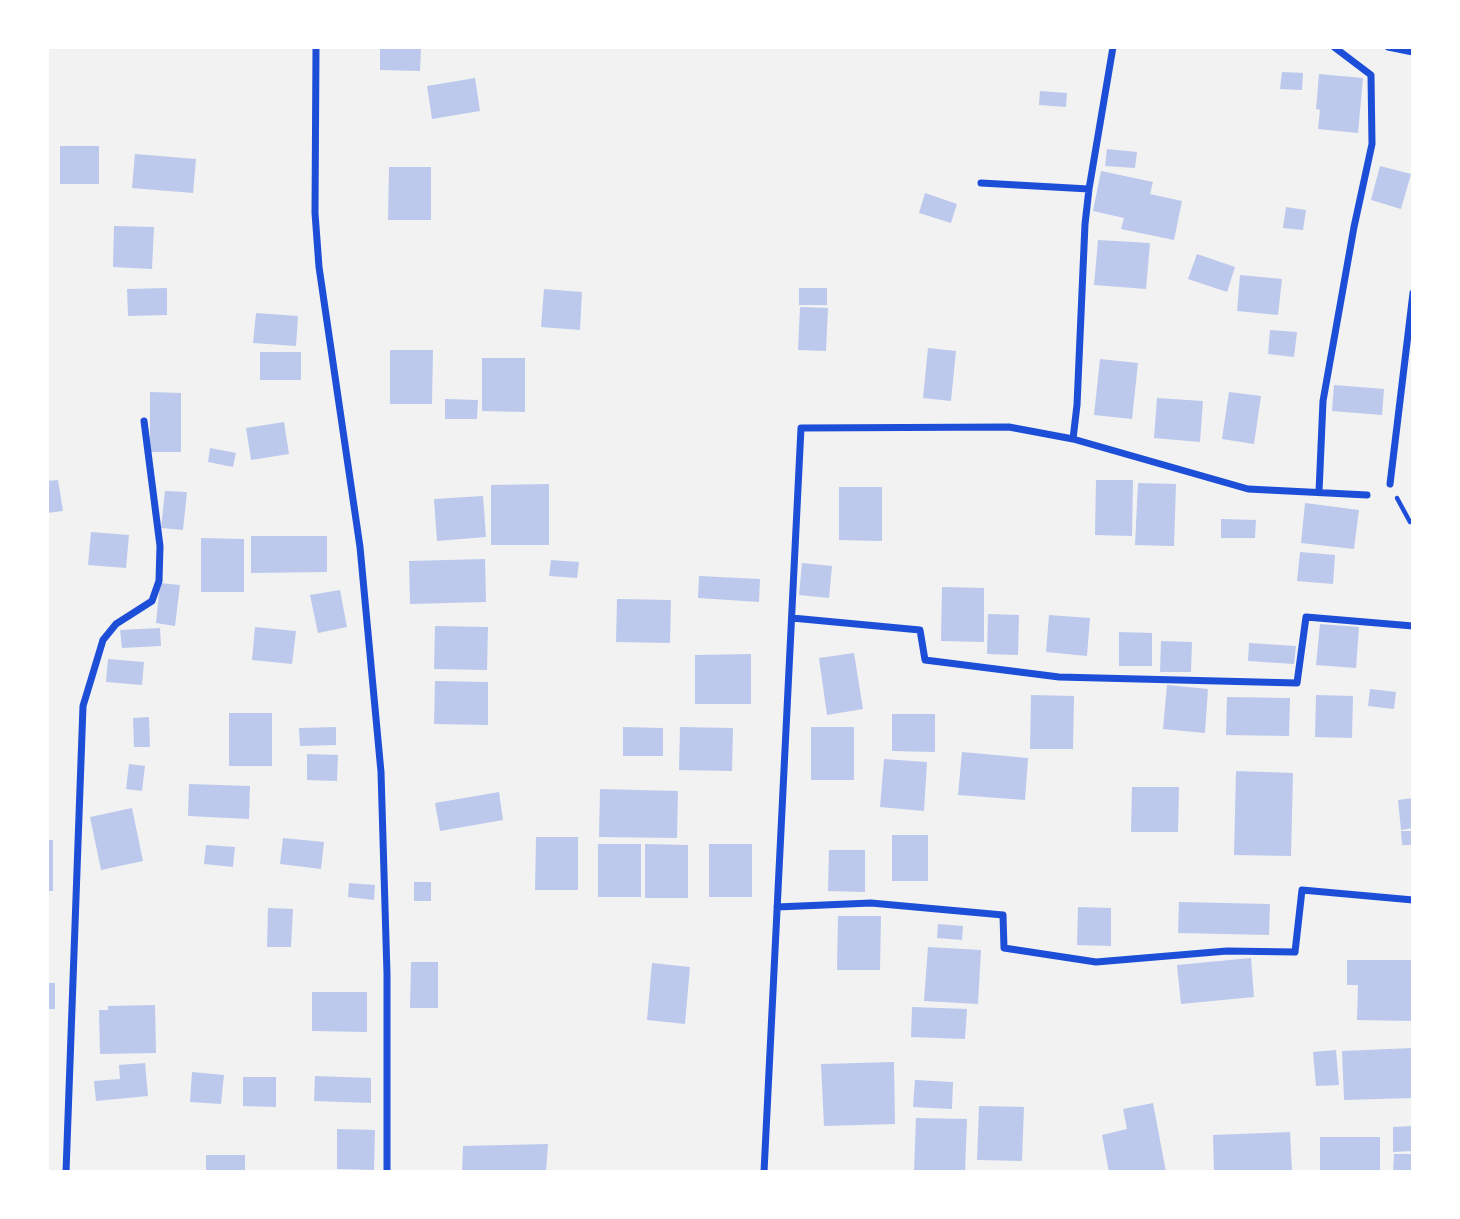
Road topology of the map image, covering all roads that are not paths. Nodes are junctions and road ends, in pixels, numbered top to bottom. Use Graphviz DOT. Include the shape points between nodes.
graph roads {
  1 [pos="316,47"];
  2 [pos="1113,47"];
  3 [pos="1334,47"];
  4 [pos="1388,47"];
  5 [pos="1413,52"];
  6 [pos="981,183"];
  7 [pos="1089,189"];
  8 [pos="1413,293"];
  9 [pos="144,421"];
  10 [pos="1073,439"];
  11 [pos="1390,484"];
  12 [pos="1319,492"];
  13 [pos="1367,495"];
  14 [pos="792,618"];
  15 [pos="1413,626"];
  16 [pos="1413,900"];
  17 [pos="777,907"];
  18 [pos="66,1172"];
  19 [pos="387,1172"];
  20 [pos="764,1172"];
  1 -- 19 [label="street" via="319,267 360,547 381,772"];
  2 -- 7 [label="street"];
  3 -- 12 [label="street" via="1371,75 1372,144 1323,401"];
  4 -- 5 [label="street"];
  6 -- 7 [label="street"];
  7 -- 10 [label="street"];
  8 -- 11 [label="street"];
  9 -- 18 [label="street" via="160,546 159,581 152,601 116,624 103,640 83,706"];
  10 -- 12 [label="street" via="1248,489"];
  10 -- 14 [label="street" via="1009,427 801,428"];
  12 -- 13 [label="street"];
  14 -- 15 [label="street" via="920,630 925,660 1059,677 1297,683 1306,617"];
  14 -- 17 [label="street"];
  16 -- 17 [label="street" via="1302,890 1295,952 1227,951 1096,962 1004,948 1003,915 871,903"];
  17 -- 20 [label="street"];
}
